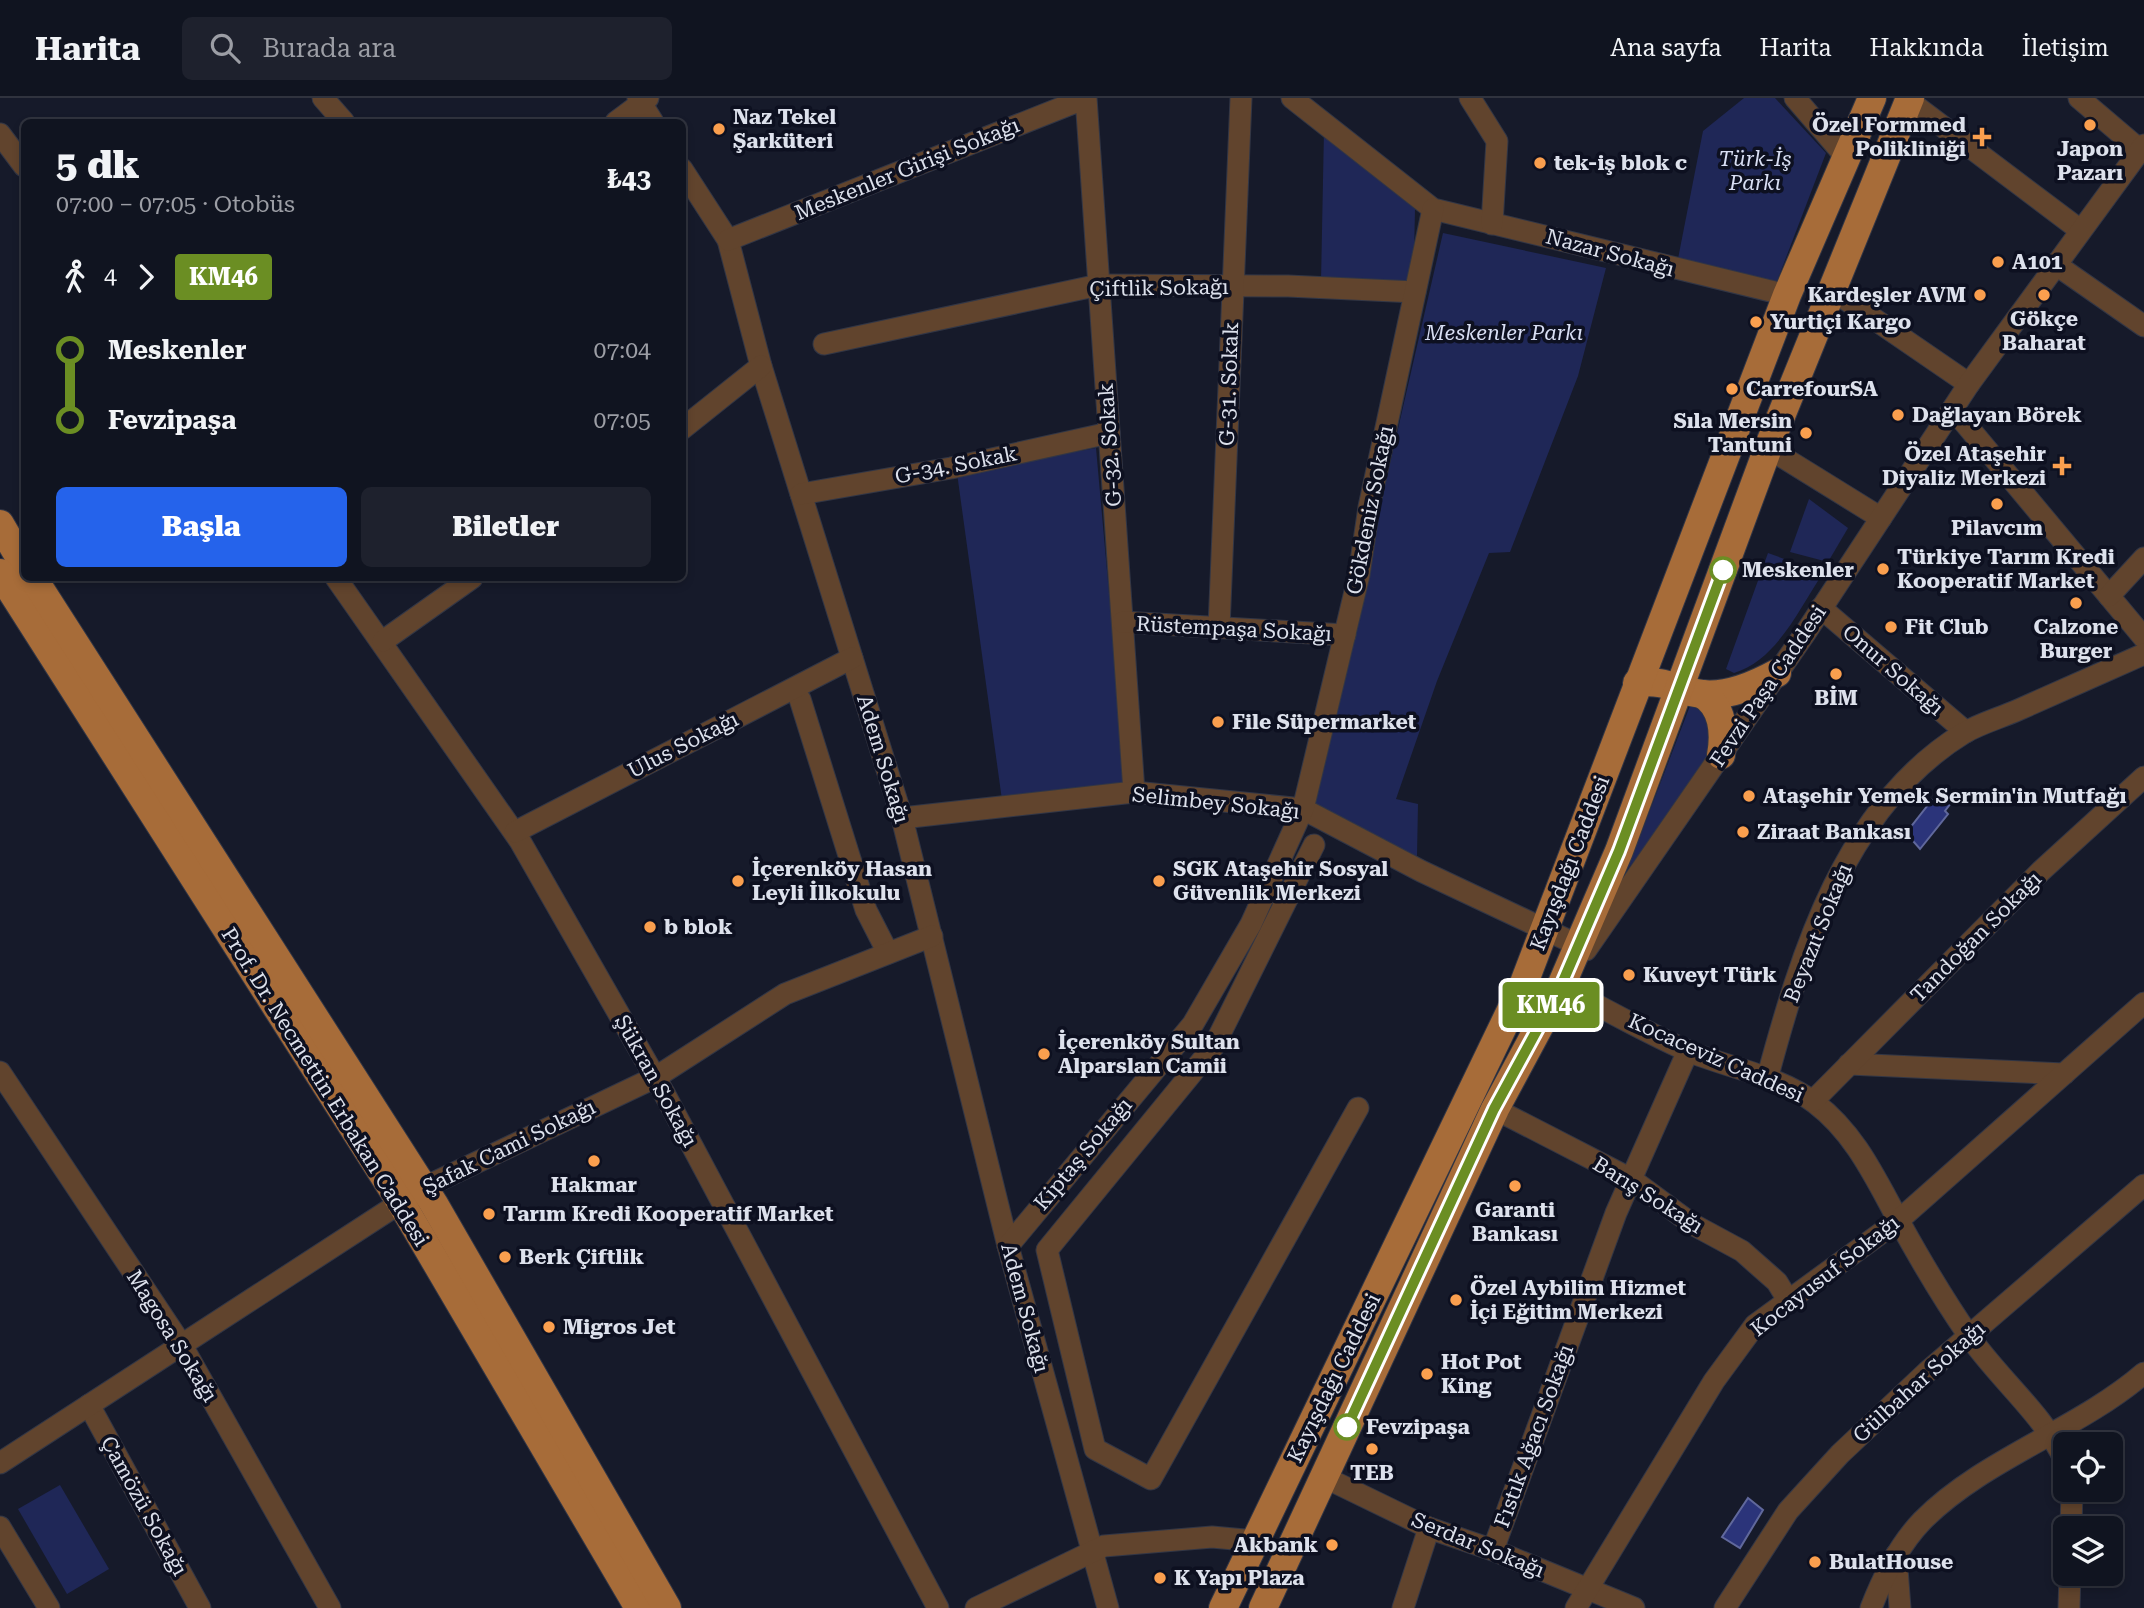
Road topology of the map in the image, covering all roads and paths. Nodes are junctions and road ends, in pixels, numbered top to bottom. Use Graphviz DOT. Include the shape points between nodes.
graph roads {
  1 [pos="323,98"];
  2 [pos="1086,98"];
  3 [pos="1241,98"];
  4 [pos="1292,98"];
  5 [pos="1470,98"];
  6 [pos="1795,98"];
  7 [pos="1872,98"];
  8 [pos="2079,98"];
  9 [pos="642,100"];
  10 [pos="1909,100"];
  11 [pos="341,119"];
  12 [pos="619,119"];
  13 [pos="652,119"];
  14 [pos="0,134"];
  15 [pos="2142,148"];
  16 [pos="1845,156"];
  17 [pos="21,162"];
  18 [pos="686,175"];
  19 [pos="1433,209"];
  20 [pos="1492,224"];
  21 [pos="2080,230"];
  22 [pos="728,240"];
  23 [pos="2055,264"];
  24 [pos="1099,285"];
  25 [pos="1234,286"];
  26 [pos="1832,290"];
  27 [pos="1415,292"];
  28 [pos="1787,295"];
  29 [pos="2144,326"];
  30 [pos="824,344"];
  31 [pos="761,366"];
  32 [pos="1969,384"];
  33 [pos="1953,409"];
  34 [pos="686,426"];
  35 [pos="1109,433"];
  36 [pos="1768,448"];
  37 [pos="801,494"];
  38 [pos="1881,518"];
  39 [pos="0,524"];
  40 [pos="2144,558"];
  41 [pos="15,578"];
  42 [pos="338,581"];
  43 [pos="467,581"];
  44 [pos="2109,596"];
  45 [pos="1821,608"];
  46 [pos="1122,622"];
  47 [pos="1219,628"];
  48 [pos="1345,635"];
  49 [pos="2144,638"];
  50 [pos="383,640"];
  51 [pos="2144,654"];
  52 [pos="852,658"];
  53 [pos="1777,673"];
  54 [pos="1637,683"];
  55 [pos="1691,690"];
  56 [pos="800,699"];
  57 [pos="1966,732"];
  58 [pos="1721,755"];
  59 [pos="2144,776"];
  60 [pos="1134,792"];
  61 [pos="1303,809"];
  62 [pos="902,818"];
  63 [pos="515,832"];
  64 [pos="1314,845"];
  65 [pos="1544,932"];
  66 [pos="932,936"];
  67 [pos="1578,945"];
  68 [pos="888,953"];
  69 [pos="1561,986"];
  70 [pos="2144,1003"];
  71 [pos="1193,1024"];
  72 [pos="1214,1046"];
  73 [pos="1688,1051"];
  74 [pos="1849,1064"];
  75 [pos="0,1072"];
  76 [pos="2064,1074"];
  77 [pos="656,1077"];
  78 [pos="1767,1079"];
  79 [pos="1813,1101"];
  80 [pos="1357,1108"];
  81 [pos="1494,1109"];
  82 [pos="1631,1179"];
  83 [pos="2144,1185"];
  84 [pos="412,1195"];
  85 [pos="1899,1220"];
  86 [pos="1008,1246"];
  87 [pos="1788,1300"];
  88 [pos="1969,1336"];
  89 [pos="181,1344"];
  90 [pos="2144,1373"];
  91 [pos="89,1405"];
  92 [pos="2056,1432"];
  93 [pos="2053,1434"];
  94 [pos="0,1463"];
  95 [pos="1324,1477"];
  96 [pos="0,1527"];
  97 [pos="1429,1528"];
  98 [pos="1255,1541"];
  99 [pos="1092,1550"];
  100 [pos="1493,1550"];
  101 [pos="1896,1555"];
  102 [pos="2070,1586"];
  103 [pos="1585,1588"];
  104 [pos="49,1608"];
  105 [pos="200,1608"];
  106 [pos="330,1608"];
  107 [pos="639,1608"];
  108 [pos="667,1608"];
  109 [pos="938,1608"];
  110 [pos="976,1608"];
  111 [pos="1108,1608"];
  112 [pos="1223,1608"];
  113 [pos="1263,1608"];
  114 [pos="1403,1608"];
  115 [pos="1576,1608"];
  116 [pos="1634,1608"];
  117 [pos="1725,1608"];
  118 [pos="1871,1608"];
  119 [pos="1900,1608"];
  120 [pos="2069,1608"];
  1 -- 11 [label="street"];
  2 -- 22 [label="street, Meskenler Girişi Sokağı"];
  2 -- 24 [label="street, G-32. Sokak"];
  3 -- 25 [label="street, G-31. Sokak"];
  4 -- 19 [label="street"];
  5 -- 20 [label="street" via="1497,141"];
  6 -- 16 [label="street"];
  7 -- 16 [label="main road, Kayışdağı Caddesi"];
  8 -- 15 [label="street"];
  9 -- 12 [label="street"];
  9 -- 13 [label="street"];
  10 -- 21 [label="street"];
  10 -- 26 [label="main road, Kayışdağı Caddesi"];
  14 -- 17 [label="street"];
  15 -- 21 [label="street, Fevzi Paşa Caddesi"];
  16 -- 28 [label="main road, Kayışdağı Caddesi"];
  18 -- 22 [label="street, Adem Sokağı"];
  19 -- 20 [label="street, Nazar Sokağı"];
  19 -- 27 [label="street, Gökdeniz Sokağı"];
  20 -- 28 [label="street, Nazar Sokağı"];
  21 -- 23 [label="street, Fevzi Paşa Caddesi"];
  22 -- 31 [label="street, Adem Sokağı"];
  23 -- 29 [label="street"];
  23 -- 32 [label="street, Fevzi Paşa Caddesi"];
  24 -- 25 [label="street, Çiftlik Sokağı"];
  24 -- 30 [label="street, Çiftlik Sokağı"];
  24 -- 35 [label="street, G-32. Sokak"];
  25 -- 27 [label="street, Çiftlik Sokağı"];
  25 -- 47 [label="street, G-31. Sokak"];
  26 -- 32 [label="street"];
  26 -- 36 [label="main road, Kayışdağı Caddesi"];
  27 -- 48 [label="street, Gökdeniz Sokağı"];
  28 -- 54 [label="main road, Kayışdağı Caddesi"];
  31 -- 34 [label="street"];
  31 -- 37 [label="street, Adem Sokağı"];
  32 -- 33 [label="street, Fevzi Paşa Caddesi"];
  33 -- 38 [label="street, Fevzi Paşa Caddesi"];
  33 -- 44 [label="street"];
  35 -- 37 [label="street, G-34. Sokak" via="951,468"];
  35 -- 46 [label="street, G-32. Sokak"];
  36 -- 38 [label="street"];
  36 -- 55 [label="main road, Kayışdağı Caddesi"];
  37 -- 52 [label="street, Adem Sokağı"];
  38 -- 45 [label="street, Fevzi Paşa Caddesi"];
  39 -- 41 [label="main road, Prof. Dr. Necmettin Erbakan Caddesi"];
  40 -- 44 [label="street"];
  41 -- 84 [label="main road, Prof. Dr. Necmettin Erbakan Caddesi"];
  42 -- 50 [label="street, Şükran Sokağı"];
  43 -- 50 [label="street"];
  44 -- 49 [label="street"];
  45 -- 53 [label="street, Fevzi Paşa Caddesi"];
  45 -- 57 [label="street, Onur Sokağı"];
  46 -- 47 [label="street, Rüstempaşa Sokağı"];
  46 -- 60 [label="street, G-32. Sokak"];
  47 -- 48 [label="street, Rüstempaşa Sokağı"];
  48 -- 61 [label="street, Gökdeniz Sokağı"];
  50 -- 63 [label="street, Şükran Sokağı"];
  51 -- 57 [label="street, Beyazıt Sokağı"];
  52 -- 62 [label="street, Adem Sokağı"];
  52 -- 63 [label="street, Ulus Sokağı"];
  53 -- 55 [label="main road" via="1741,690"];
  53 -- 58 [label="street, Fevzi Paşa Caddesi"];
  54 -- 55 [label="main road" via="1654,681"];
  54 -- 65 [label="main road, Kayışdağı Caddesi"];
  55 -- 58 [label="main road" via="1712,699 1721,719"];
  55 -- 67 [label="main road, Kayışdağı Caddesi"];
  56 -- 68 [label="street" via="866,910"];
  57 -- 78 [label="street, Beyazıt Sokağı" via="1937,752 1858,837 1804,956"];
  58 -- 69 [label="street, Fevzi Paşa Caddesi"];
  59 -- 74 [label="street, Tandoğan Sokağı" via="2041,871"];
  60 -- 61 [label="street, Selimbey Sokağı"];
  60 -- 62 [label="street, Selimbey Sokağı"];
  61 -- 65 [label="street, Selimbey Sokağı"];
  61 -- 71 [label="street, Kiptaş Sokağı" via="1251,924"];
  62 -- 66 [label="street, Adem Sokağı"];
  63 -- 77 [label="street, Şükran Sokağı"];
  64 -- 72 [label="street"];
  65 -- 67 [label="street, Selimbey Sokağı"];
  65 -- 98 [label="main road, Kayışdağı Caddesi" via="1524,983"];
  66 -- 68 [label="street, Şafak Cami Sokağı"];
  66 -- 86 [label="street, Adem Sokağı"];
  67 -- 69 [label="main road, Kayışdağı Caddesi"];
  68 -- 77 [label="street, Şafak Cami Sokağı" via="785,994"];
  69 -- 73 [label="street, Kocaceviz Caddesi"];
  69 -- 81 [label="main road, Kayışdağı Caddesi"];
  70 -- 76 [label="street, Kocayusuf Sokağı"];
  71 -- 72 [label="street"];
  71 -- 86 [label="street, Kiptaş Sokağı"];
  72 -- 80 [label="street" via="1047,1250 1095,1449 1151,1479"];
  73 -- 78 [label="street, Kocaceviz Caddesi"];
  73 -- 82 [label="street, Fıstık Ağacı Sokağı"];
  74 -- 76 [label="street"];
  74 -- 79 [label="street, Tandoğan Sokağı"];
  75 -- 89 [label="street, Magosa Sokağı"];
  76 -- 85 [label="street, Kocayusuf Sokağı"];
  77 -- 84 [label="street, Şafak Cami Sokağı"];
  77 -- 109 [label="street, Şükran Sokağı"];
  78 -- 79 [label="street, Kocaceviz Caddesi"];
  79 -- 85 [label="street, Kocaceviz Caddesi" via="1838,1123 1876,1176"];
  81 -- 82 [label="street, Barış Sokağı"];
  81 -- 95 [label="main road, Kayışdağı Caddesi"];
  82 -- 87 [label="street, Barış Sokağı" via="1692,1224 1742,1251 1777,1282"];
  82 -- 100 [label="street, Fıstık Ağacı Sokağı"];
  83 -- 88 [label="street, Gülbahar Sokağı"];
  84 -- 89 [label="street, Şafak Cami Sokağı"];
  84 -- 107 [label="main road, Prof. Dr. Necmettin Erbakan Caddesi"];
  84 -- 108 [label="main road, Prof. Dr. Necmettin Erbakan Caddesi"];
  85 -- 87 [label="street, Kocayusuf Sokağı"];
  85 -- 88 [label="street, Kocaceviz Caddesi"];
  86 -- 99 [label="street, Adem Sokağı"];
  87 -- 103 [label="street, Kocayusuf Sokağı" via="1755,1325 1714,1381"];
  88 -- 93 [label="street, Kocaceviz Caddesi" via="2012,1392"];
  88 -- 117 [label="street, Gülbahar Sokağı" via="1840,1454 1788,1511"];
  89 -- 91 [label="street, Şafak Cami Sokağı"];
  89 -- 106 [label="street, Magosa Sokağı"];
  90 -- 92 [label="street"];
  91 -- 94 [label="street, Şafak Cami Sokağı"];
  91 -- 105 [label="street, Çamözü Sokağı"];
  93 -- 101 [label="street" via="1969,1484 1922,1521"];
  95 -- 97 [label="street, Serdar Sokağı"];
  95 -- 113 [label="main road, Kayışdağı Caddesi"];
  96 -- 104 [label="street"];
  97 -- 100 [label="street, Serdar Sokağı"];
  97 -- 114 [label="street"];
  98 -- 99 [label="street" via="1175,1538"];
  98 -- 112 [label="main road, Kayışdağı Caddesi"];
  99 -- 110 [label="street"];
  99 -- 111 [label="street, Adem Sokağı"];
  100 -- 103 [label="street, Serdar Sokağı"];
  101 -- 118 [label="street"];
  101 -- 119 [label="street"];
  102 -- 120 [label="street"];
  103 -- 115 [label="street, Kocayusuf Sokağı"];
  103 -- 116 [label="street, Serdar Sokağı"];
}
